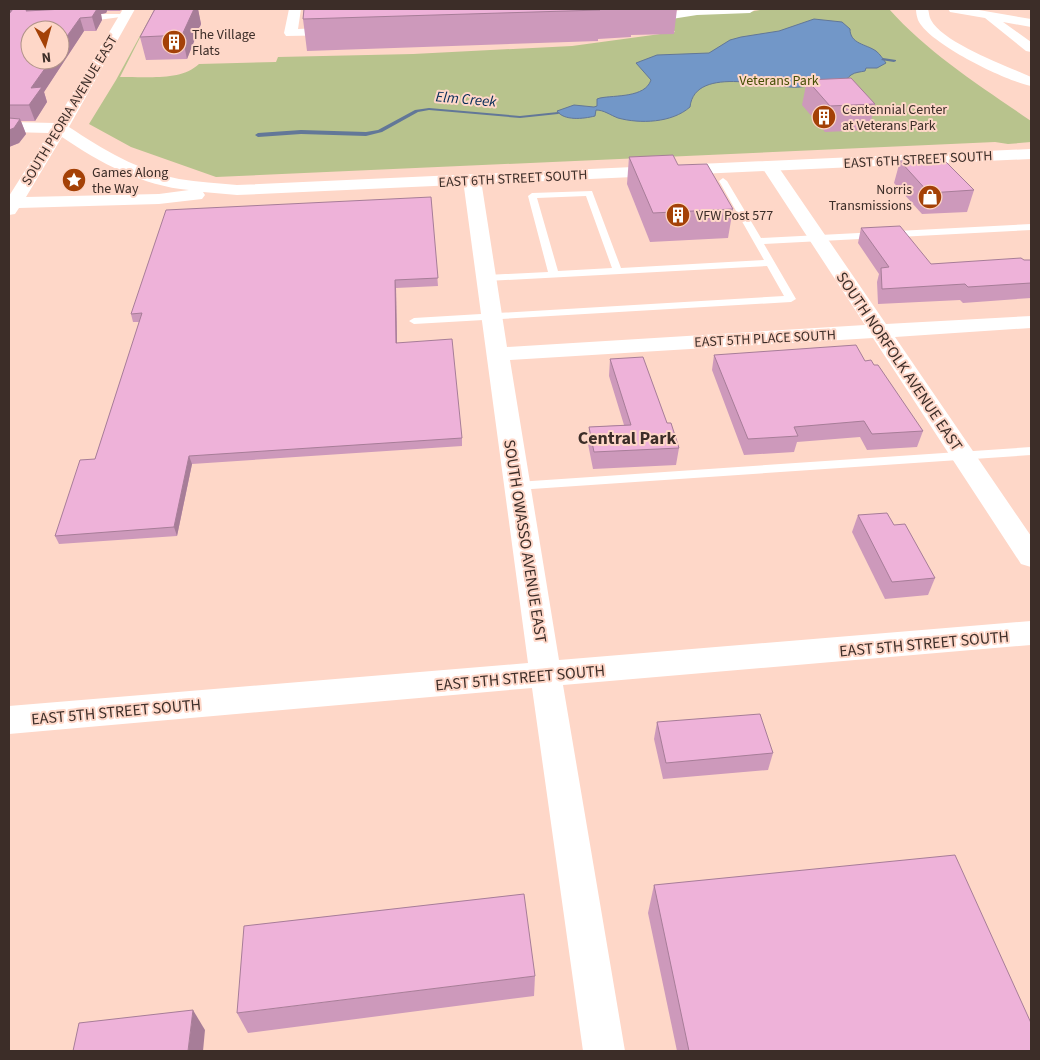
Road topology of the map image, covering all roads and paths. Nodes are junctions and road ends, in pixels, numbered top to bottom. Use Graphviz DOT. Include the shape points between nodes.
graph roads {
  1 [pos="295,9"];
  2 [pos="750,9"];
  3 [pos="922,9"];
  4 [pos="954,9"];
  5 [pos="978,9"];
  6 [pos="1006,9"];
  7 [pos="127,12"];
  8 [pos="78,20"];
  9 [pos="625,20"];
  10 [pos="1031,23"];
  11 [pos="1031,27"];
  12 [pos="359,30"];
  13 [pos="1031,48"];
  14 [pos="1031,82"];
  15 [pos="9,127"];
  16 [pos="60,128"];
  17 [pos="1031,154"];
  18 [pos="769,166"];
  19 [pos="472,180"];
  20 [pos="723,181"];
  21 [pos="237,190"];
  22 [pos="11,207"];
  23 [pos="1031,227"];
  24 [pos="818,239"];
  25 [pos="759,241"];
  26 [pos="770,262"];
  27 [pos="618,272"];
  28 [pos="554,275"];
  29 [pos="487,278"];
  30 [pos="492,316"];
  31 [pos="414,320"];
  32 [pos="1031,322"];
  33 [pos="881,332"];
  34 [pos="498,354"];
  35 [pos="1031,451"];
  36 [pos="964,456"];
  37 [pos="517,486"];
  38 [pos="1031,557"];
  39 [pos="1031,633"];
  40 [pos="546,675"];
  41 [pos="9,720"];
  42 [pos="604,1051"];
  1 -- 12 [label="main road" via="291,33"];
  2 -- 9 [label="main road" via="697,11"];
  3 -- 14 [label="main road" via="924,23 948,43"];
  4 -- 10 [label="main road"];
  5 -- 13 [label="main road"];
  6 -- 11 [label="main road"];
  7 -- 8 [label="lane"];
  7 -- 16 [label="main road, SOUTH PEORIA AVENUE EAST"];
  15 -- 16 [label="main road"];
  16 -- 21 [label="main road, EAST 6TH STREET SOUTH" via="91,149 137,172 178,184"];
  16 -- 22 [label="main road, SOUTH PEORIA AVENUE EAST"];
  17 -- 18 [label="main road, EAST 6TH STREET SOUTH"];
  18 -- 19 [label="main road, EAST 6TH STREET SOUTH"];
  18 -- 24 [label="main road, SOUTH NORFOLK AVENUE EAST"];
  19 -- 21 [label="main road, EAST 6TH STREET SOUTH"];
  19 -- 29 [label="main road, SOUTH OWASSO AVENUE EAST"];
  20 -- 25 [label="lane"];
  21 -- 22 [label="main road" via="159,199"];
  23 -- 24 [label="lane"];
  24 -- 25 [label="lane"];
  24 -- 33 [label="main road, SOUTH NORFOLK AVENUE EAST"];
  25 -- 26 [label="lane"];
  26 -- 27 [label="lane"];
  26 -- 30 [label="lane" via="791,299"];
  27 -- 28 [label="lane"];
  27 -- 28 [label="lane" via="590,193 532,196"];
  28 -- 29 [label="lane"];
  29 -- 30 [label="main road, SOUTH OWASSO AVENUE EAST"];
  30 -- 31 [label="lane"];
  30 -- 34 [label="main road, SOUTH OWASSO AVENUE EAST"];
  32 -- 33 [label="main road, EAST 5TH PLACE SOUTH"];
  33 -- 34 [label="main road, EAST 5TH PLACE SOUTH"];
  33 -- 36 [label="main road, SOUTH NORFOLK AVENUE EAST"];
  34 -- 37 [label="main road, SOUTH OWASSO AVENUE EAST"];
  35 -- 36 [label="lane"];
  36 -- 37 [label="lane"];
  36 -- 38 [label="main road, SOUTH NORFOLK AVENUE EAST"];
  37 -- 40 [label="main road, SOUTH OWASSO AVENUE EAST"];
  39 -- 40 [label="main road, EAST 5TH STREET SOUTH"];
  40 -- 41 [label="main road, EAST 5TH STREET SOUTH"];
  40 -- 42 [label="main road, SOUTH OWASSO AVENUE EAST"];
}
